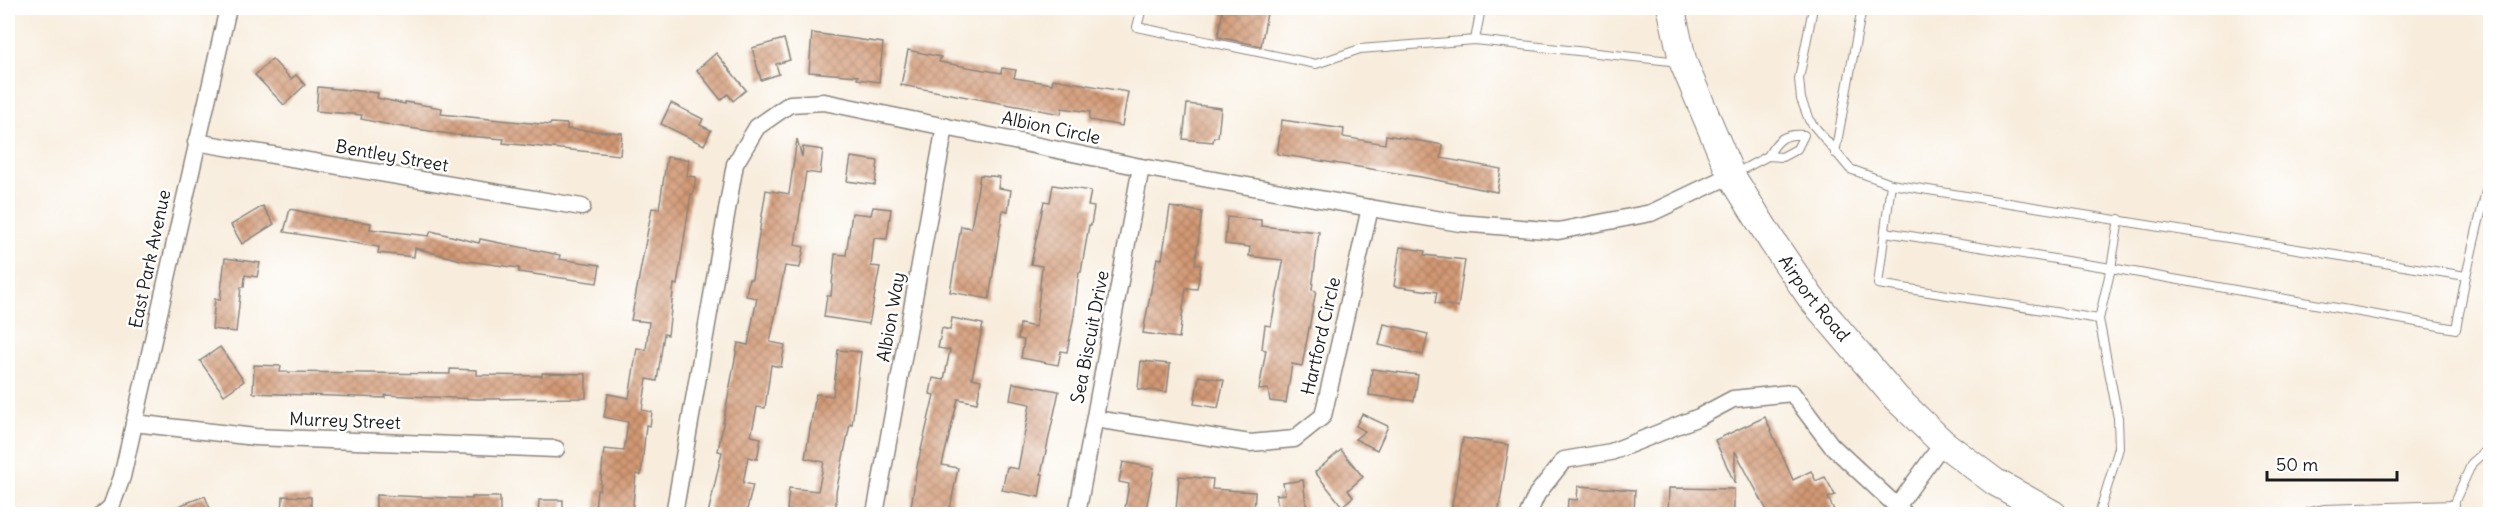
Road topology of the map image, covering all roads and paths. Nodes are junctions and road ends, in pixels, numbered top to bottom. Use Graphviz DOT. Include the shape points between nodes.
graph roads {
  1 [pos="228,8"];
  2 [pos="1142,8"];
  3 [pos="1481,8"];
  4 [pos="1671,8"];
  5 [pos="1813,8"];
  6 [pos="1862,8"];
  7 [pos="1475,40"];
  8 [pos="1683,62"];
  9 [pos="945,126"];
  10 [pos="1816,129"];
  11 [pos="1804,135"];
  12 [pos="196,142"];
  13 [pos="1835,153"];
  14 [pos="1768,156"];
  15 [pos="1141,167"];
  16 [pos="2490,174"];
  17 [pos="1731,175"];
  18 [pos="1891,184"];
  19 [pos="582,207"];
  20 [pos="1370,208"];
  21 [pos="2119,219"];
  22 [pos="1885,232"];
  23 [pos="2111,268"];
  24 [pos="2466,276"];
  25 [pos="2099,319"];
  26 [pos="1095,419"];
  27 [pos="134,423"];
  28 [pos="1943,443"];
  29 [pos="2490,447"];
  30 [pos="556,450"];
  31 [pos="2455,505"];
  32 [pos="1900,511"];
  33 [pos="104,514"];
  34 [pos="674,514"];
  35 [pos="875,514"];
  36 [pos="1077,514"];
  37 [pos="1528,514"];
  38 [pos="2053,514"];
  39 [pos="2099,514"];
  40 [pos="2308,514"];
  41 [pos="2449,514"];
  1 -- 12 [label="street, East Park Avenue"];
  2 -- 7 [label="lane" via="1137,27 1316,64 1360,49"];
  3 -- 7 [label="lane"];
  4 -- 8 [label="highway, Airport Road"];
  5 -- 10 [label="lane" via="1799,79 1801,99"];
  6 -- 13 [label="lane"];
  7 -- 8 [label="lane"];
  8 -- 17 [label="highway, Airport Road"];
  9 -- 15 [label="street, Albion Circle"];
  9 -- 34 [label="street, Albion Circle" via="824,102 790,104 757,127 735,164"];
  9 -- 35 [label="street, Albion Way"];
  10 -- 11 [label="lane"];
  10 -- 13 [label="lane"];
  11 -- 14 [label="lane" via="1791,134 1776,140"];
  11 -- 14 [label="lane" via="1797,150 1782,157"];
  12 -- 19 [label="street, Bentley Street"];
  12 -- 27 [label="street, East Park Avenue"];
  13 -- 18 [label="lane" via="1850,169"];
  14 -- 17 [label="lane"];
  15 -- 20 [label="street, Albion Circle"];
  15 -- 26 [label="street, Sea Biscuit Drive"];
  16 -- 24 [label="lane"];
  17 -- 20 [label="street, Albion Circle" via="1651,213 1558,231 1460,223"];
  17 -- 28 [label="highway, Airport Road" via="1811,298 1896,398"];
  18 -- 21 [label="lane"];
  18 -- 22 [label="lane"];
  20 -- 26 [label="street, Hartford Circle" via="1323,416 1294,439 1250,443"];
  21 -- 23 [label="lane"];
  21 -- 24 [label="lane"];
  22 -- 23 [label="lane"];
  22 -- 25 [label="lane" via="1878,284"];
  23 -- 24 [label="lane" via="2456,329"];
  23 -- 25 [label="lane"];
  25 -- 39 [label="lane" via="2120,448"];
  26 -- 36 [label="street, Sea Biscuit Drive"];
  27 -- 30 [label="street, Murrey Street" via="255,437"];
  27 -- 33 [label="street, East Park Avenue" via="122,477 111,507"];
  28 -- 32 [label="street"];
  28 -- 38 [label="highway, Airport Road" via="1995,482"];
  29 -- 31 [label="lane" via="2472,463"];
  31 -- 40 [label="lane" via="2325,508"];
  31 -- 41 [label="lane"];
  32 -- 37 [label="street" via="1830,445 1792,393 1733,399 1611,452 1563,460 1537,494"];
}
